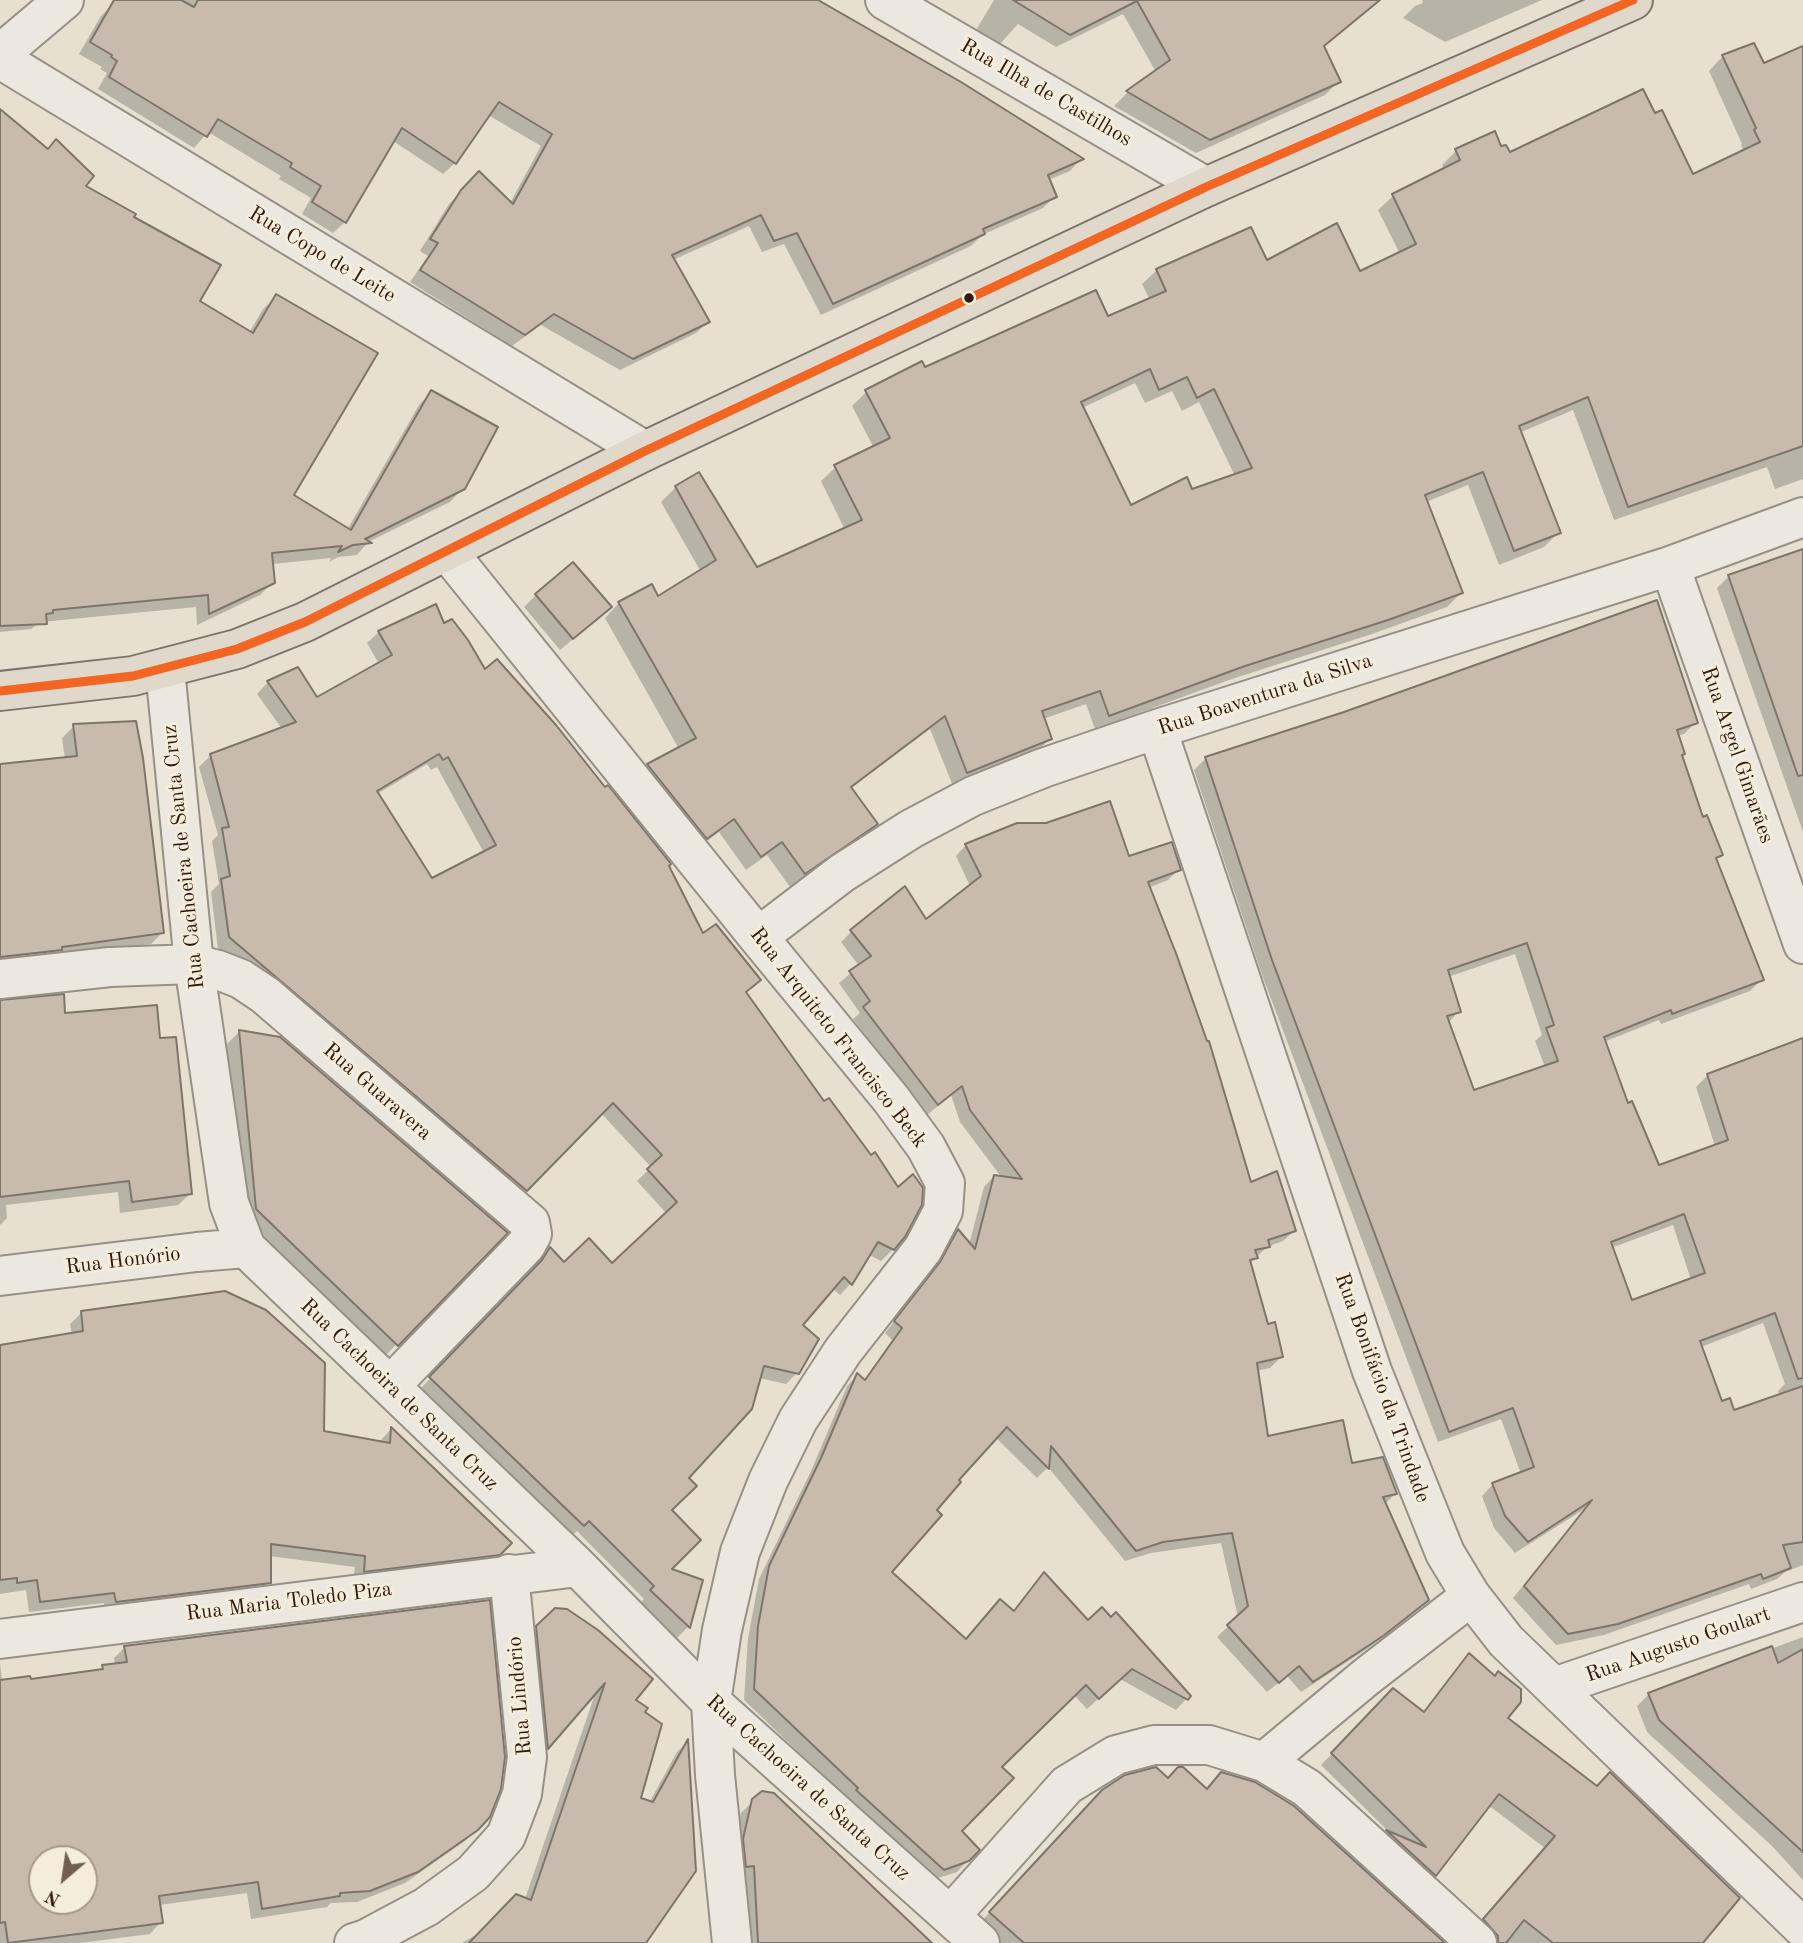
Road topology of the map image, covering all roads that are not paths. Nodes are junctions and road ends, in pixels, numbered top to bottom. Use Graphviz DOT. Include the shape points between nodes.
graph roads {
  1 [pos="64,0"];
  2 [pos="885,0"];
  3 [pos="1633,0"];
  4 [pos="0,57"];
  5 [pos="1206,187"];
  6 [pos="645,451"];
  7 [pos="1803,517"];
  8 [pos="447,551"];
  9 [pos="1670,566"];
  10 [pos="165,668"];
  11 [pos="0,691"];
  12 [pos="1157,729"];
  13 [pos="758,937"];
  14 [pos="1803,944"];
  15 [pos="194,964"];
  16 [pos="0,979"];
  17 [pos="246,1248"];
  18 [pos="0,1276"];
  19 [pos="390,1386"];
  20 [pos="578,1567"];
  21 [pos="509,1574"];
  22 [pos="1471,1596"];
  23 [pos="1803,1602"];
  24 [pos="0,1639"];
  25 [pos="1554,1688"];
  26 [pos="711,1702"];
  27 [pos="1264,1762"];
  28 [pos="950,1916"];
  29 [pos="1803,1928"];
  30 [pos="354,1943"];
  31 [pos="732,1943"];
  32 [pos="979,1943"];
  33 [pos="1477,1943"];
  1 -- 4 [label="street"];
  2 -- 5 [label="street, Rua Ilha de Castilhos"];
  3 -- 5 [label="main road"];
  4 -- 6 [label="street, Rua Copo de Leite"];
  5 -- 6 [label="main road"];
  6 -- 8 [label="main road"];
  7 -- 9 [label="street, Rua Boaventura da Silva"];
  8 -- 10 [label="main road" via="305,622 237,649"];
  8 -- 13 [label="street, Rua Arquiteto Francisco Beck"];
  9 -- 12 [label="street, Rua Boaventura da Silva"];
  9 -- 14 [label="street, Rua Argel Gimarães"];
  10 -- 11 [label="main road" via="133,676"];
  10 -- 15 [label="street, Rua Cachoeira de Santa Cruz"];
  12 -- 13 [label="street, Rua Boaventura da Silva" via="1008,782 923,822 842,873"];
  12 -- 22 [label="street, Rua Bonifácio da Trindade" via="1372,1371 1445,1553"];
  13 -- 26 [label="street, Rua Arquiteto Francisco Beck" via="891,1099 945,1183 943,1212 923,1249 843,1351 798,1420 768,1481 740,1552"];
  15 -- 16 [label="street, Rua Guaravera"];
  15 -- 17 [label="street, Rua Cachoeira de Santa Cruz" via="229,1203"];
  15 -- 19 [label="street, Rua Guaravera" via="241,979 265,995 530,1223 532,1234 526,1245"];
  17 -- 18 [label="street, Rua Honório"];
  17 -- 19 [label="street, Rua Cachoeira de Santa Cruz"];
  19 -- 20 [label="street, Rua Cachoeira de Santa Cruz"];
  20 -- 21 [label="street, Rua Maria Toledo Piza"];
  20 -- 26 [label="street, Rua Cachoeira de Santa Cruz"];
  21 -- 24 [label="street, Rua Maria Toledo Piza"];
  21 -- 30 [label="street, Rua Lindório" via="527,1757 522,1794 506,1836 473,1873 426,1907"];
  22 -- 25 [label="street, Rua Bonifácio da Trindade" via="1506,1641"];
  22 -- 27 [label="street"];
  23 -- 25 [label="street, Rua Augusto Goulart"];
  25 -- 29 [label="street, Rua Bonifácio da Trindade"];
  26 -- 28 [label="street, Rua Cachoeira de Santa Cruz"];
  26 -- 31 [label="street, Rua Arquiteto Francisco Beck"];
  27 -- 28 [label="street" via="1209,1745 1154,1745 1116,1755 1067,1785"];
  27 -- 33 [label="street" via="1307,1788"];
  28 -- 32 [label="street, Rua Cachoeira de Santa Cruz"];
}
